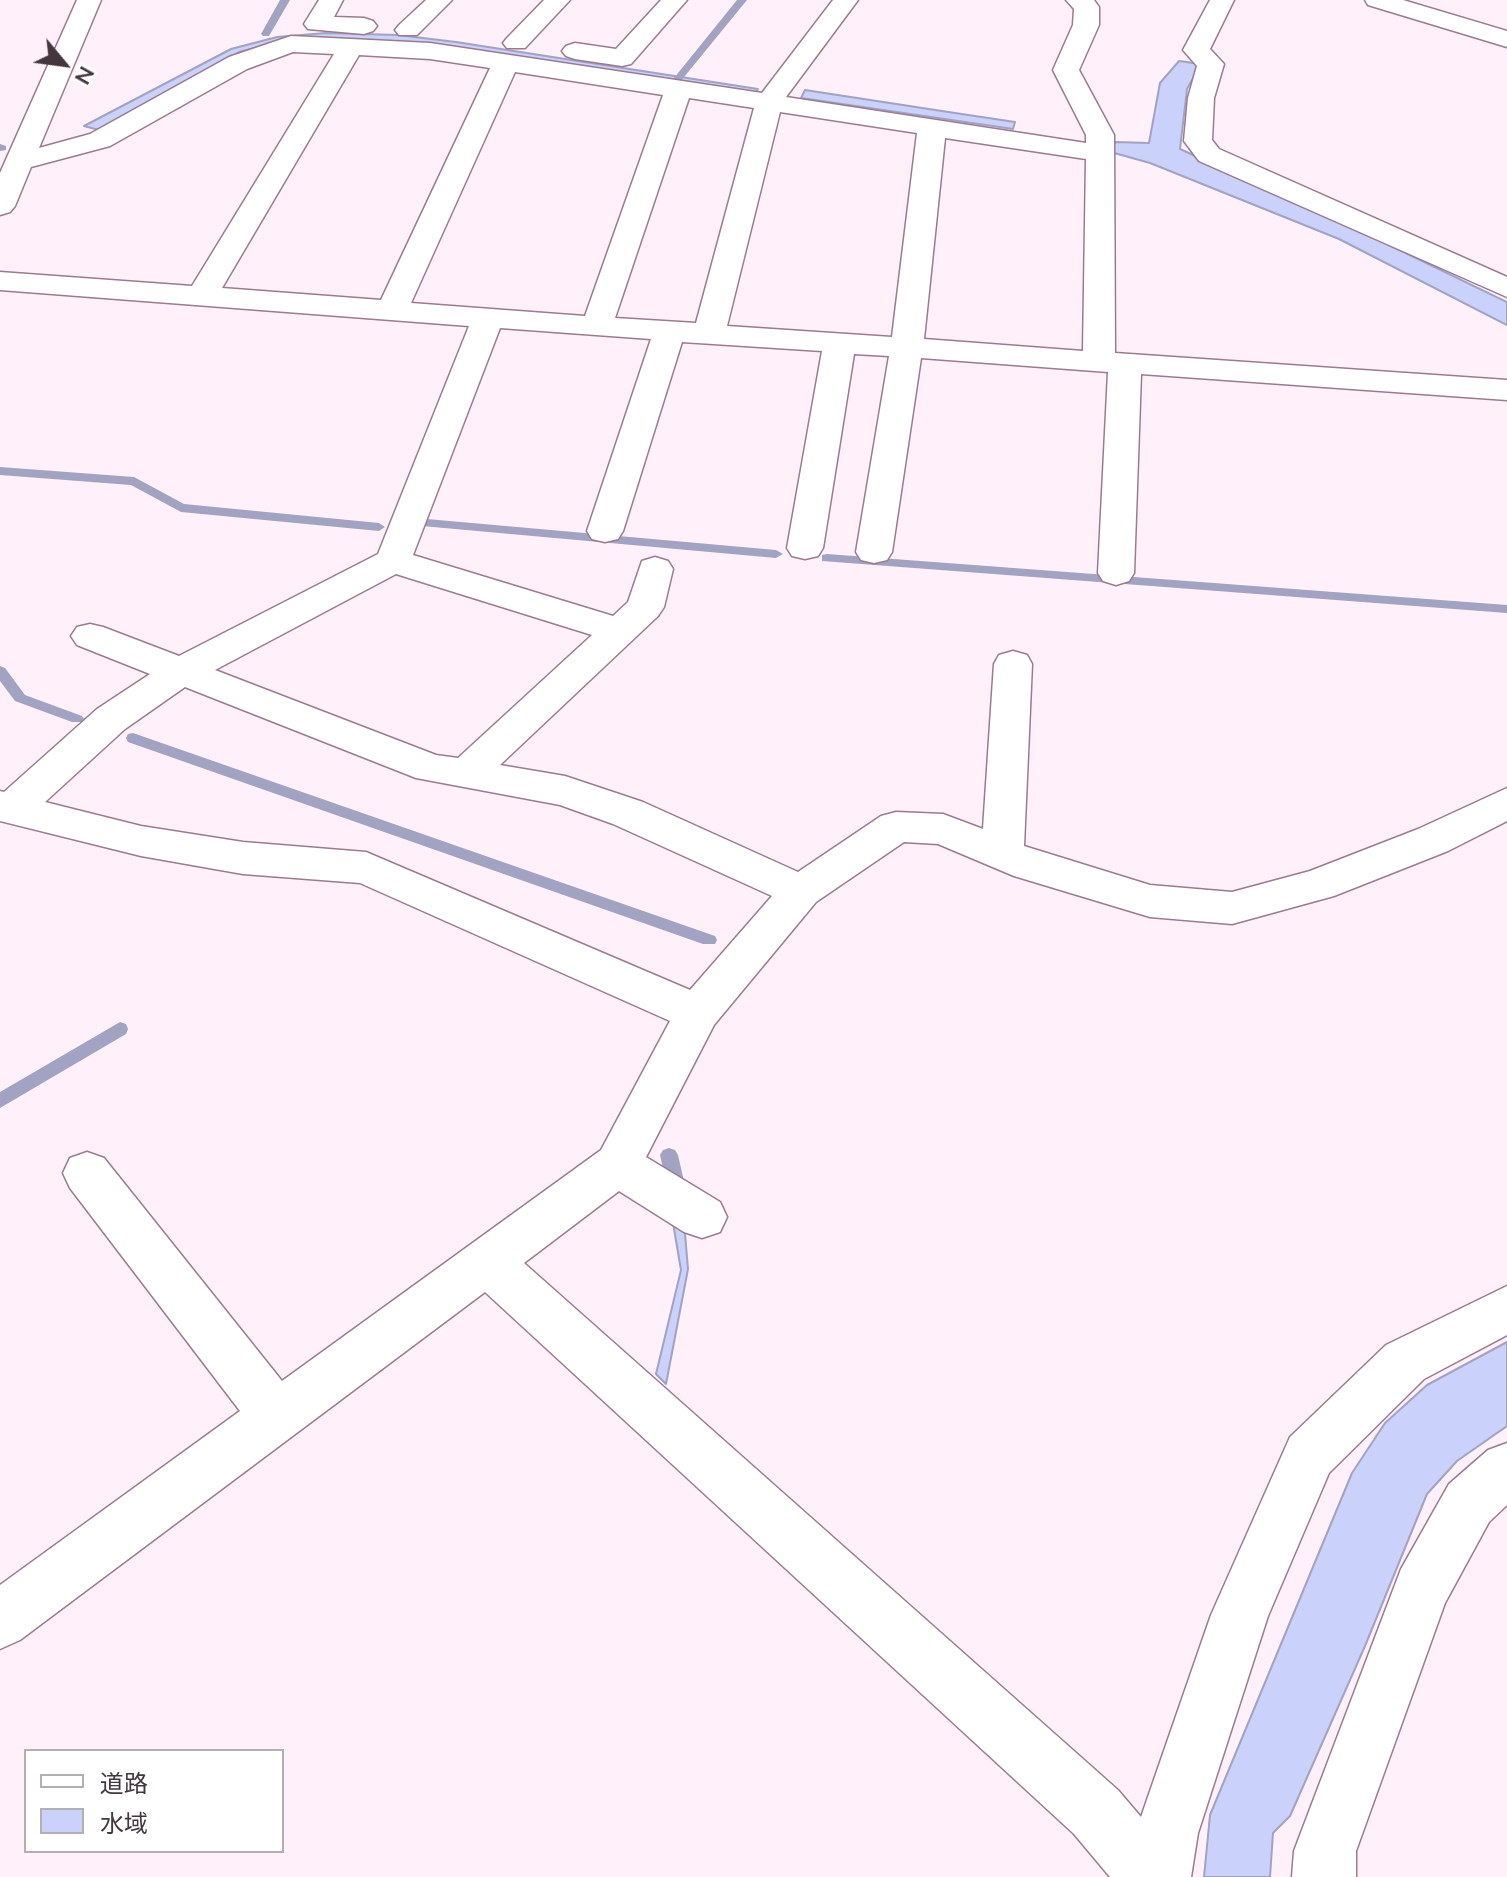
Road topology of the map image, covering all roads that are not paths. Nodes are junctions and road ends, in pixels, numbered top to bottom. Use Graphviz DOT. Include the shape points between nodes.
graph roads {
  1 [pos="89,0"];
  2 [pos="331,0"];
  3 [pos="440,0"];
  4 [pos="558,0"];
  5 [pos="675,0"];
  6 [pos="846,0"];
  7 [pos="1078,0"];
  8 [pos="1222,0"];
  9 [pos="1377,0"];
  10 [pos="1481,5"];
  11 [pos="1448,21"];
  12 [pos="408,30"];
  13 [pos="1507,39"];
  14 [pos="352,45"];
  15 [pos="511,53"];
  16 [pos="679,88"];
  17 [pos="769,102"];
  18 [pos="932,127"];
  19 [pos="1100,153"];
  20 [pos="19,162"];
  21 [pos="0,206"];
  22 [pos="0,281"];
  23 [pos="1507,288"];
  24 [pos="202,296"];
  25 [pos="392,311"];
  26 [pos="488,318"];
  27 [pos="597,326"];
  28 [pos="670,331"];
  29 [pos="709,333"];
  30 [pos="840,342"];
  31 [pos="907,347"];
  32 [pos="1112,360"];
  33 [pos="1507,390"];
  34 [pos="605,531"];
  35 [pos="805,548"];
  36 [pos="874,552"];
  37 [pos="393,561"];
  38 [pos="655,569"];
  39 [pos="1116,573"];
  40 [pos="620,631"];
  41 [pos="90,636"];
  42 [pos="1013,664"];
  43 [pos="180,672"];
  44 [pos="466,774"];
  45 [pos="1507,803"];
  46 [pos="6,807"];
  47 [pos="1003,854"];
  48 [pos="801,891"];
  49 [pos="697,1013"];
  50 [pos="618,1165"];
  51 [pos="87,1173"];
  52 [pos="702,1217"];
  53 [pos="487,1262"];
  54 [pos="1507,1309"];
  55 [pos="276,1416"];
  56 [pos="1507,1469"];
  57 [pos="0,1620"];
  58 [pos="1151,1877"];
  59 [pos="1159,1877"];
  60 [pos="1324,1877"];
  1 -- 20 [label="street"];
  2 -- 12 [label="street" via="317,24"];
  3 -- 12 [label="street"];
  4 -- 15 [label="street"];
  5 -- 15 [label="street" via="622,58"];
  6 -- 17 [label="street"];
  7 -- 19 [label="street" via="1087,7 1086,25 1066,70 1100,135"];
  8 -- 23 [label="street" via="1196,50 1211,64 1201,98 1198,141 1209,155"];
  9 -- 11 [label="street"];
  10 -- 11 [label="street"];
  11 -- 13 [label="street"];
  12 -- 15 [label="street"];
  14 -- 15 [label="street"];
  14 -- 20 [label="street" via="291,44 264,51 100,140"];
  14 -- 24 [label="street"];
  15 -- 16 [label="street"];
  15 -- 25 [label="street"];
  16 -- 17 [label="street"];
  16 -- 27 [label="street"];
  17 -- 18 [label="street"];
  17 -- 29 [label="street"];
  18 -- 19 [label="street"];
  18 -- 31 [label="street"];
  19 -- 32 [label="street"];
  20 -- 21 [label="street"];
  22 -- 24 [label="street"];
  24 -- 25 [label="street"];
  25 -- 26 [label="street"];
  26 -- 27 [label="street"];
  26 -- 37 [label="street"];
  27 -- 28 [label="street"];
  28 -- 29 [label="street"];
  28 -- 34 [label="street"];
  29 -- 30 [label="street"];
  30 -- 31 [label="street"];
  30 -- 35 [label="street"];
  31 -- 32 [label="street"];
  31 -- 36 [label="street"];
  32 -- 33 [label="street"];
  32 -- 39 [label="street"];
  37 -- 40 [label="street"];
  37 -- 43 [label="street"];
  38 -- 40 [label="street" via="645,607"];
  40 -- 44 [label="street"];
  41 -- 43 [label="street"];
  42 -- 47 [label="street"];
  43 -- 44 [label="street" via="430,768"];
  43 -- 46 [label="street" via="111,719"];
  44 -- 48 [label="street" via="565,791 628,813"];
  45 -- 47 [label="street" via="1433,840 1319,885 1232,908 1150,901"];
  46 -- 49 [label="street" via="141,841 243,858 366,868"];
  47 -- 48 [label="street" via="943,829 896,827"];
  48 -- 49 [label="street"];
  49 -- 50 [label="street"];
  50 -- 52 [label="street"];
  50 -- 53 [label="street"];
  51 -- 55 [label="street"];
  53 -- 55 [label="street"];
  53 -- 58 [label="street" via="1096,1812"];
  54 -- 59 [label="street" via="1405,1362 1309,1455 1240,1615 1167,1833"];
  55 -- 57 [label="street"];
  56 -- 60 [label="street" via="1469,1503 1421,1589 1325,1851"];
}
